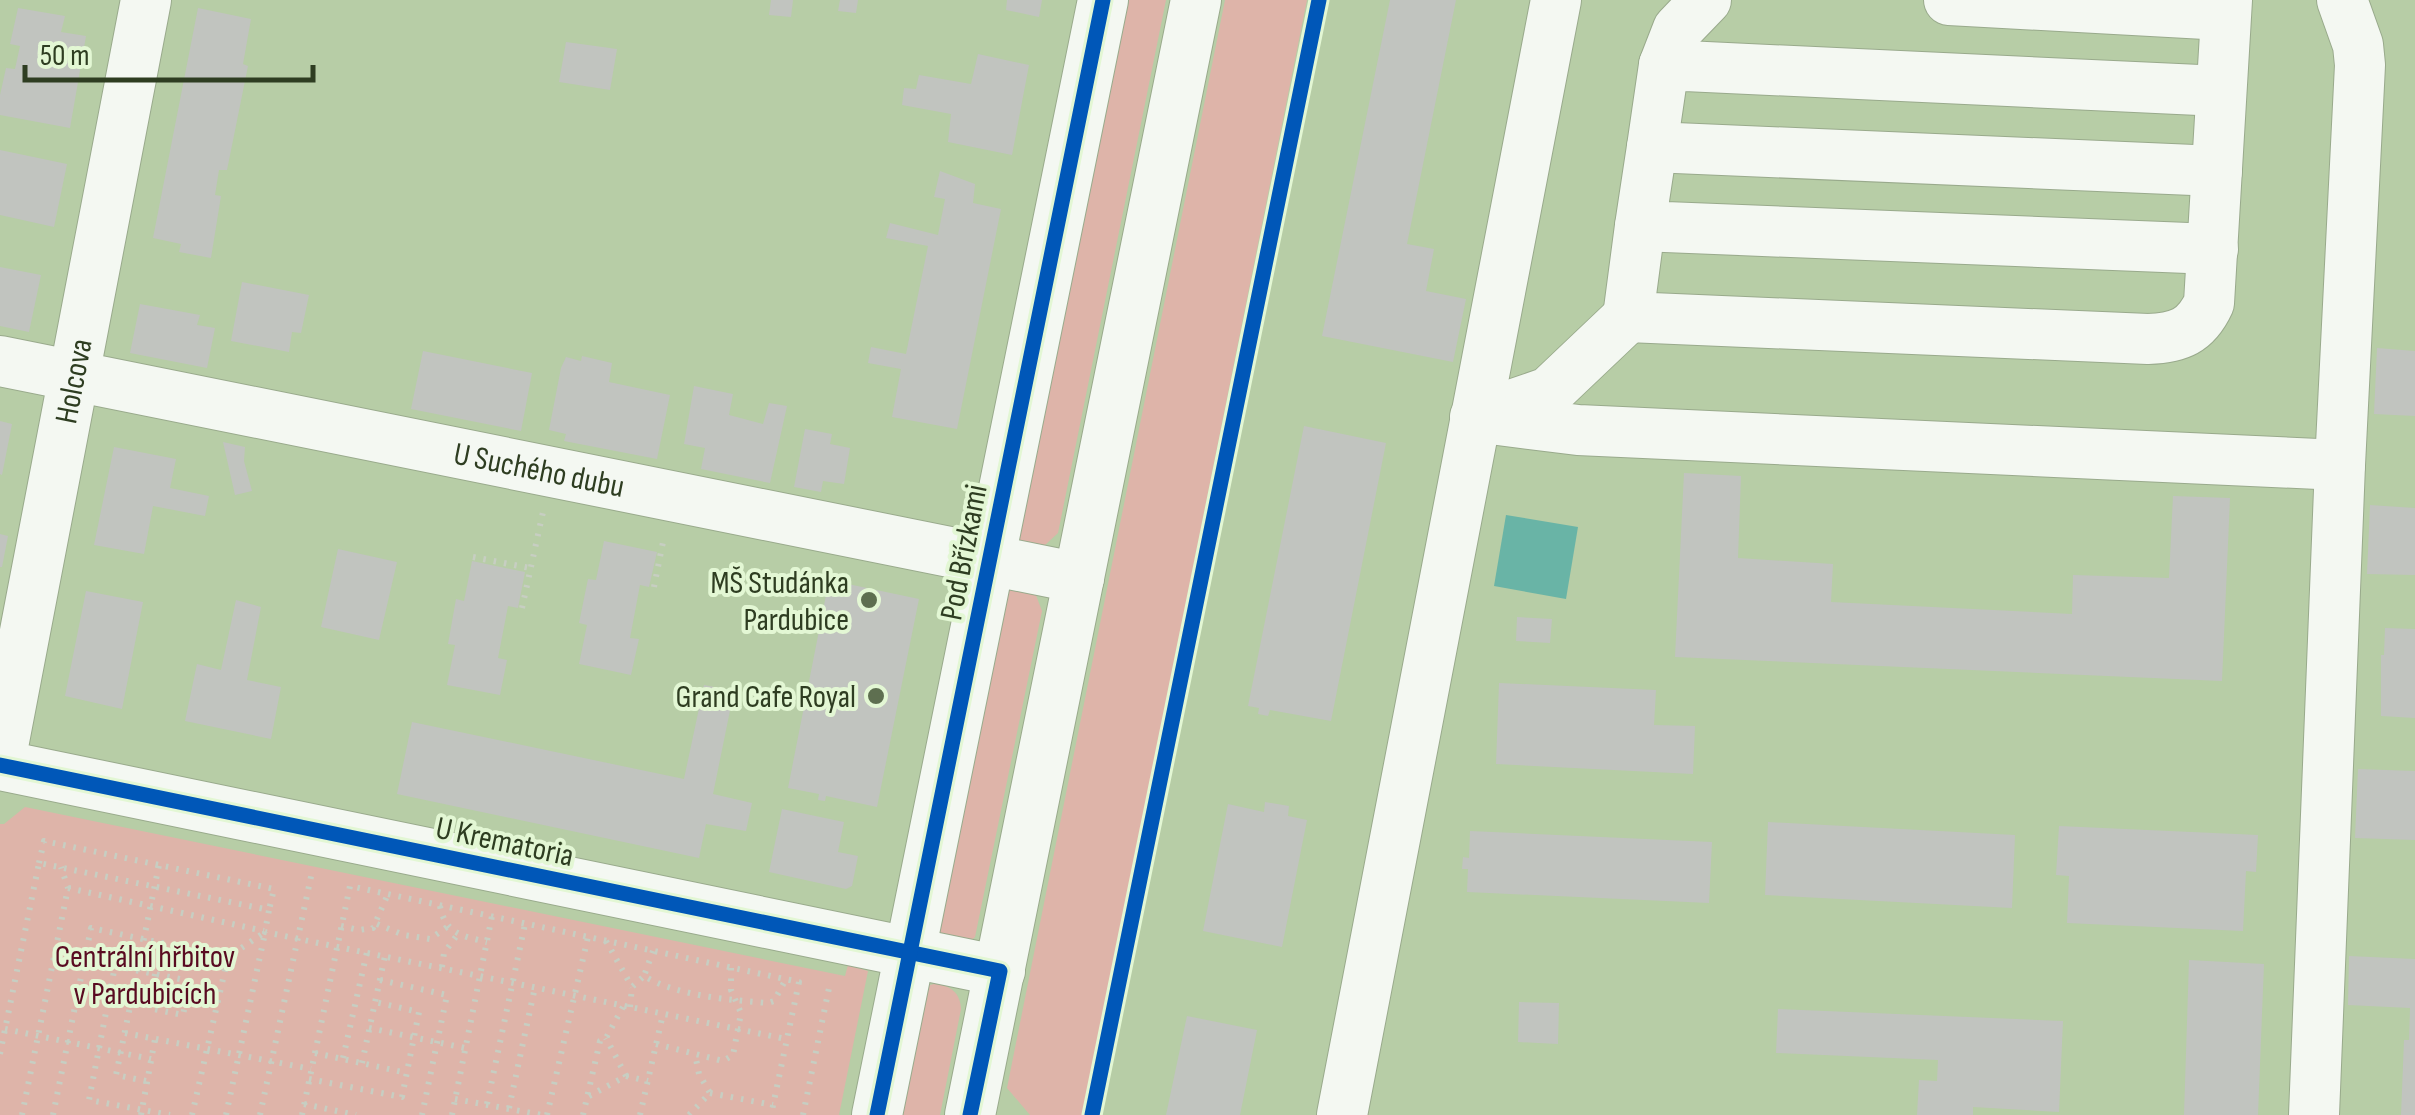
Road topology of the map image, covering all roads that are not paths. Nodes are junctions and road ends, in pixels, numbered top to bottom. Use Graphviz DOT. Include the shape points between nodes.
graph roads {
  1 [pos="146,0"];
  2 [pos="1103,0"];
  3 [pos="1196,0"];
  4 [pos="1556,0"];
  5 [pos="1706,0"];
  6 [pos="1949,0"];
  7 [pos="2342,0"];
  8 [pos="2226,7"];
  9 [pos="1664,65"];
  10 [pos="2221,91"];
  11 [pos="1652,147"];
  12 [pos="2217,172"];
  13 [pos="1640,226"];
  14 [pos="2214,249"];
  15 [pos="1628,317"];
  16 [pos="0,361"];
  17 [pos="74,376"];
  18 [pos="1475,417"];
  19 [pos="2340,465"];
  20 [pos="989,560"];
  21 [pos="1079,578"];
  22 [pos="0,764"];
  23 [pos="910,952"];
  24 [pos="1000,971"];
  25 [pos="877,1115"];
  26 [pos="970,1115"];
  27 [pos="1342,1115"];
  28 [pos="2314,1115"];
  1 -- 17 [label="street, Holcova"];
  2 -- 20 [label="street, Pod Břízkami"];
  3 -- 21 [label="street"];
  4 -- 18 [label="street"];
  5 -- 9 [label="street" via="1678,29"];
  6 -- 8 [label="street"];
  7 -- 19 [label="street" via="2360,66"];
  8 -- 10 [label="street"];
  9 -- 10 [label="street"];
  9 -- 11 [label="street"];
  10 -- 12 [label="street"];
  11 -- 12 [label="street"];
  11 -- 13 [label="street"];
  12 -- 14 [label="street"];
  13 -- 14 [label="street"];
  13 -- 15 [label="street"];
  14 -- 15 [label="street" via="2202,317 2194,328 2164,338"];
  15 -- 18 [label="street" via="1549,392"];
  16 -- 17 [label="street, U Suchého dubu"];
  17 -- 20 [label="street, U Suchého dubu"];
  17 -- 22 [label="street, Holcova"];
  18 -- 19 [label="street" via="1578,430"];
  18 -- 27 [label="street"];
  19 -- 28 [label="street"];
  20 -- 21 [label="street, U Suchého dubu"];
  20 -- 23 [label="street, Pod Břízkami"];
  21 -- 24 [label="street"];
  22 -- 23 [label="street, U Krematoria"];
  23 -- 24 [label="street, U Krematoria"];
  23 -- 25 [label="street, Pod Břízkami"];
  24 -- 26 [label="street"];
}
